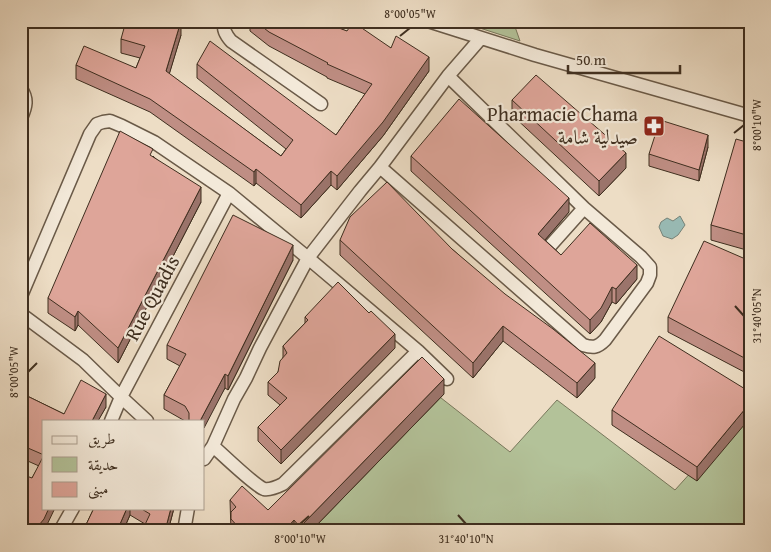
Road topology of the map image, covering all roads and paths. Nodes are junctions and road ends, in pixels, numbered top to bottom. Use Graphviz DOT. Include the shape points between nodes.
graph roads {
  1 [pos="225,21"];
  2 [pos="428,21"];
  3 [pos="481,38"];
  4 [pos="448,76"];
  5 [pos="21,89"];
  6 [pos="321,104"];
  7 [pos="750,116"];
  8 [pos="21,118"];
  9 [pos="380,167"];
  10 [pos="229,193"];
  11 [pos="584,208"];
  12 [pos="550,246"];
  13 [pos="308,258"];
  14 [pos="21,296"];
  15 [pos="21,314"];
  16 [pos="418,351"];
  17 [pos="447,379"];
  18 [pos="121,397"];
  19 [pos="111,420"];
  20 [pos="146,420"];
  21 [pos="213,446"];
  22 [pos="205,458"];
  23 [pos="72,510"];
  24 [pos="188,510"];
  25 [pos="60,531"];
  26 [pos="184,531"];
  1 -- 6 [label="street" via="225,34 231,41"];
  2 -- 3 [label="street"];
  3 -- 4 [label="street"];
  3 -- 7 [label="street"];
  4 -- 9 [label="street"];
  4 -- 11 [label="street"];
  5 -- 8 [label="street" via="26,100"];
  9 -- 11 [label="street" via="583,345 592,347 600,346 647,283 650,267"];
  9 -- 13 [label="street"];
  10 -- 13 [label="street"];
  10 -- 14 [label="street" via="154,142 110,122 97,124"];
  10 -- 18 [label="street, Rue Quadis"];
  11 -- 12 [label="street"];
  13 -- 16 [label="street"];
  13 -- 21 [label="street"];
  15 -- 18 [label="street" via="83,360"];
  16 -- 17 [label="street"];
  16 -- 21 [label="street" via="283,484 263,489"];
  18 -- 19 [label="street, Rue Quadis"];
  18 -- 20 [label="street"];
  21 -- 22 [label="street"];
  23 -- 25 [label="street"];
  24 -- 26 [label="street"];
}
